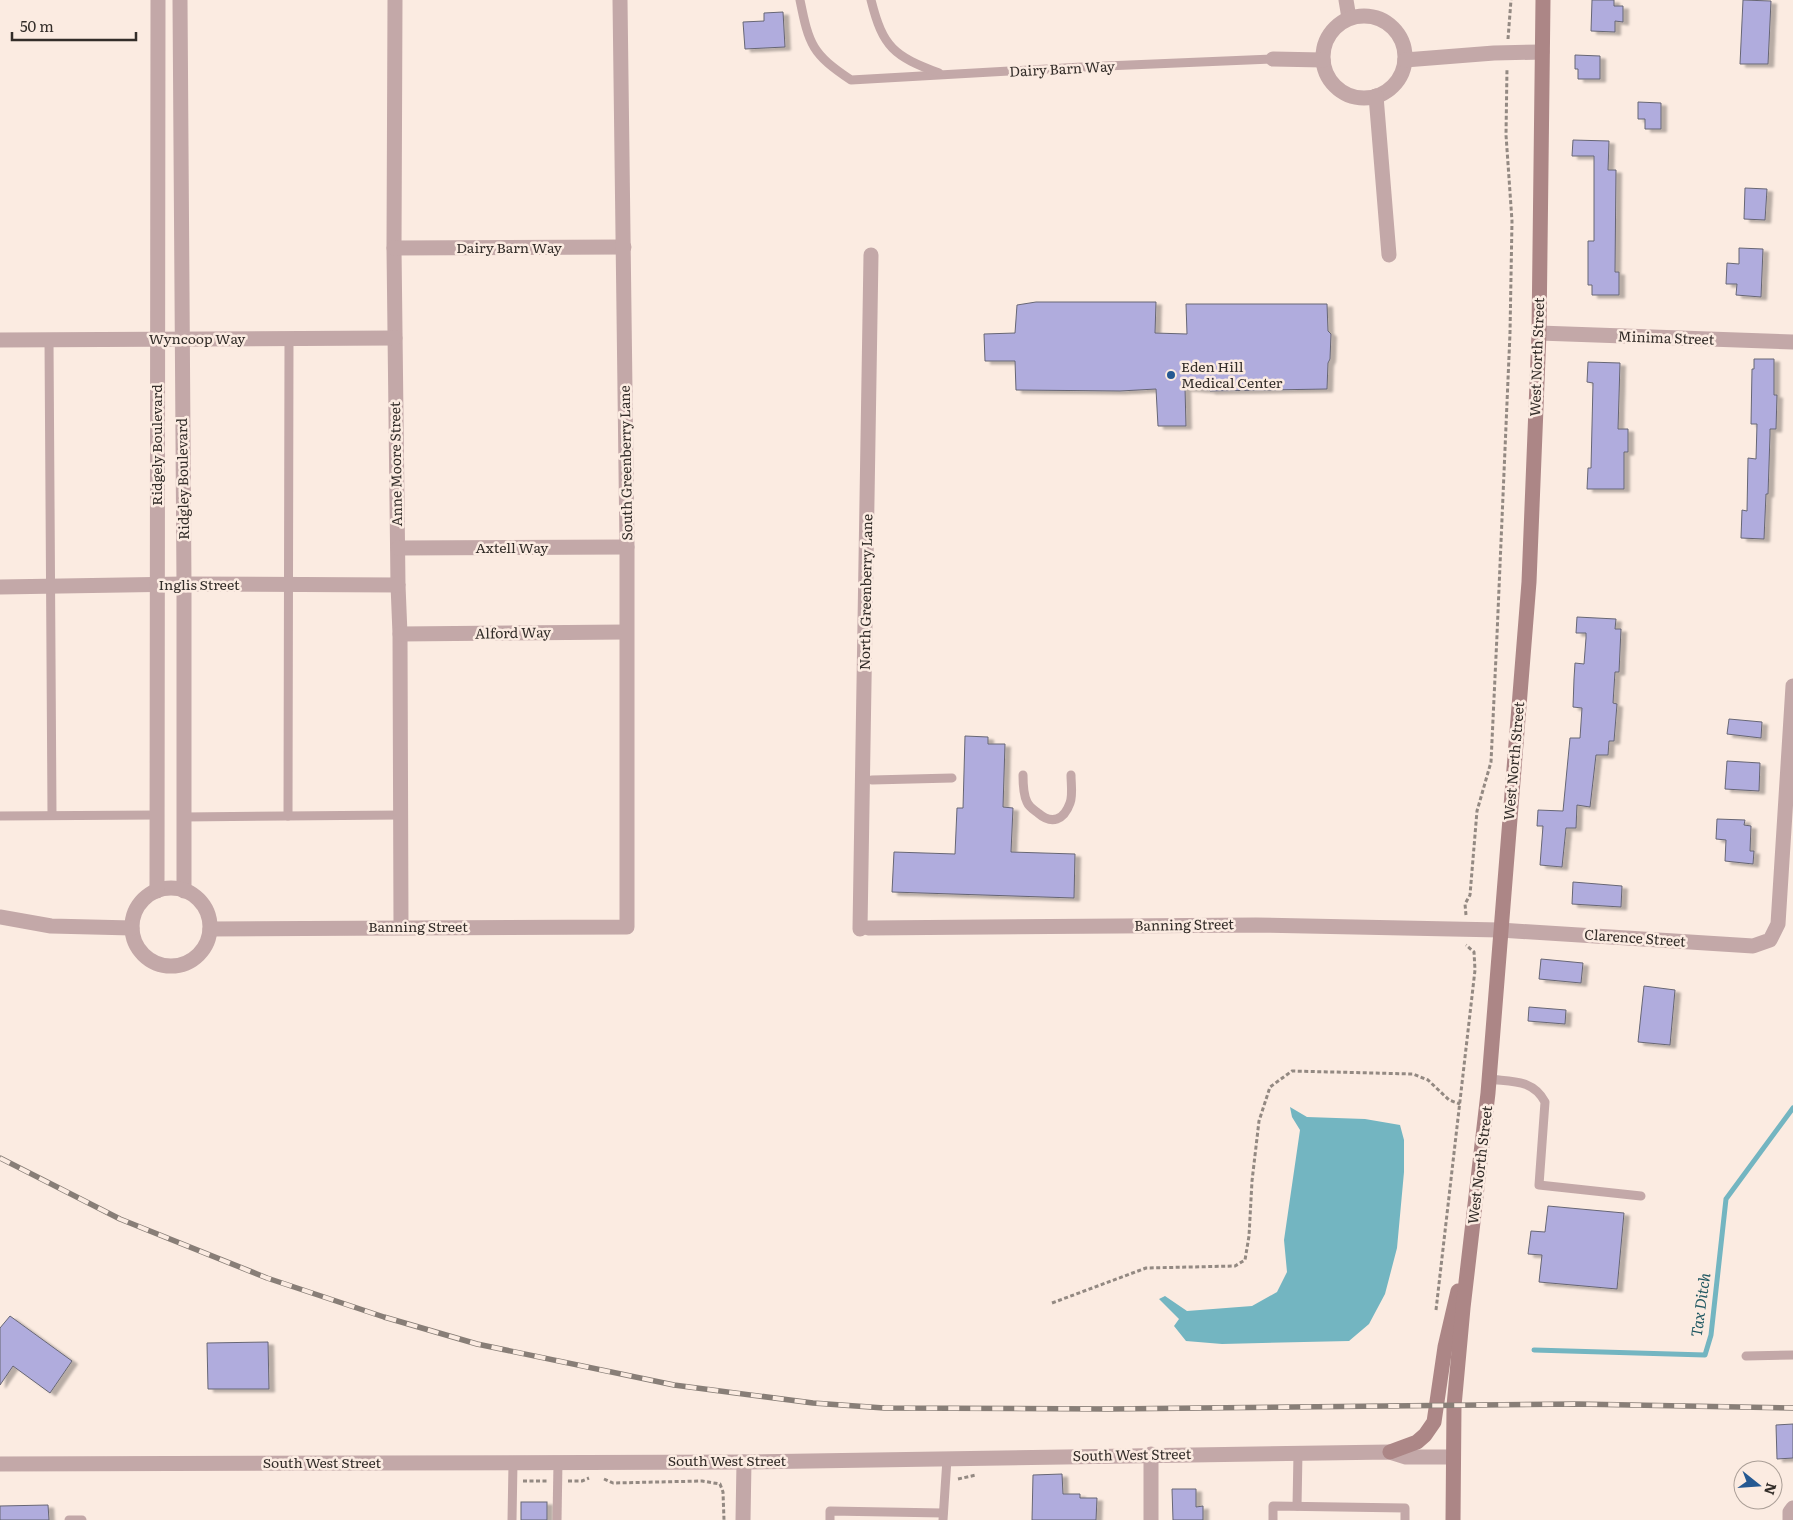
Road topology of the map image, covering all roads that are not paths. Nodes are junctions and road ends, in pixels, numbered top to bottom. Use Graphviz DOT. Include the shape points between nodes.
graph roads {
  1 [pos="158,0"];
  2 [pos="180,0"];
  3 [pos="395,0"];
  4 [pos="620,0"];
  5 [pos="800,0"];
  6 [pos="871,0"];
  7 [pos="1346,0"];
  8 [pos="1543,0"];
  9 [pos="1349,18"];
  10 [pos="1542,52"];
  11 [pos="1273,59"];
  12 [pos="1323,60"];
  13 [pos="1405,60"];
  14 [pos="944,75"];
  15 [pos="1376,96"];
  16 [pos="158,104"];
  17 [pos="180,104"];
  18 [pos="394,248"];
  19 [pos="624,248"];
  20 [pos="871,255"];
  21 [pos="1389,255"];
  22 [pos="1538,333"];
  23 [pos="395,338"];
  24 [pos="182,339"];
  25 [pos="289,339"];
  26 [pos="0,340"];
  27 [pos="49,340"];
  28 [pos="157,340"];
  29 [pos="1793,342"];
  30 [pos="626,547"];
  31 [pos="398,548"];
  32 [pos="184,584"];
  33 [pos="156,585"];
  34 [pos="288,585"];
  35 [pos="398,585"];
  36 [pos="50,586"];
  37 [pos="0,587"];
  38 [pos="626,632"];
  39 [pos="400,634"];
  40 [pos="1793,686"];
  41 [pos="1023,775"];
  42 [pos="1071,775"];
  43 [pos="952,778"];
  44 [pos="872,780"];
  45 [pos="52,815"];
  46 [pos="157,815"];
  47 [pos="400,815"];
  48 [pos="0,816"];
  49 [pos="288,816"];
  50 [pos="184,817"];
  51 [pos="184,890"];
  52 [pos="157,891"];
  53 [pos="0,916"];
  54 [pos="401,927"];
  55 [pos="627,927"];
  56 [pos="132,928"];
  57 [pos="210,929"];
  58 [pos="864,929"];
  59 [pos="1500,930"];
  60 [pos="1489,1079"];
  61 [pos="1641,1196"];
  62 [pos="1472,1239"];
  63 [pos="1746,1356"];
  64 [pos="1793,1356"];
  65 [pos="1390,1452"];
  66 [pos="1298,1453"];
  67 [pos="1152,1454"];
  68 [pos="1453,1457"];
  69 [pos="947,1459"];
  70 [pos="558,1462"];
  71 [pos="744,1462"];
  72 [pos="513,1463"];
  73 [pos="0,1464"];
  74 [pos="1297,1506"];
  75 [pos="1793,1508"];
  76 [pos="943,1516"];
  77 [pos="69,1520"];
  78 [pos="82,1520"];
  79 [pos="512,1520"];
  80 [pos="557,1520"];
  81 [pos="743,1520"];
  82 [pos="830,1520"];
  83 [pos="1151,1520"];
  84 [pos="1273,1520"];
  85 [pos="1405,1520"];
  86 [pos="1453,1520"];
  87 [pos="1790,1520"];
  1 -- 16 [label="street, Ridgely Boulevard"];
  2 -- 17 [label="street, Ridgley Boulevard"];
  3 -- 18 [label="street, Anne Moore Street"];
  4 -- 19 [label="street, South Greenberry Lane"];
  5 -- 14 [label="lane, Dairy Barn Way" via="813,46 833,68 851,80"];
  6 -- 14 [label="lane" via="882,35 894,52"];
  7 -- 9 [label="street"];
  8 -- 10 [label="main road, West North Street"];
  9 -- 12 [label="street" via="1329,36"];
  9 -- 13 [label="street" via="1370,16 1389,24 1402,40"];
  10 -- 13 [label="street"];
  10 -- 22 [label="main road, West North Street"];
  11 -- 12 [label="street"];
  11 -- 14 [label="lane, Dairy Barn Way"];
  12 -- 15 [label="street" via="1331,81 1346,94 1366,98"];
  13 -- 15 [label="street" via="1399,79"];
  15 -- 21 [label="street"];
  16 -- 17 [label="street"];
  16 -- 28 [label="street, Ridgely Boulevard"];
  17 -- 24 [label="street, Ridgley Boulevard"];
  18 -- 19 [label="street, Dairy Barn Way"];
  18 -- 23 [label="street, Anne Moore Street"];
  19 -- 30 [label="street, South Greenberry Lane"];
  20 -- 58 [label="street, North Greenberry Lane"];
  22 -- 29 [label="street, Minima Street"];
  22 -- 59 [label="main road, West North Street" via="1529,582"];
  23 -- 25 [label="street, Wyncoop Way"];
  23 -- 31 [label="street, Anne Moore Street"];
  24 -- 25 [label="street, Wyncoop Way"];
  24 -- 28 [label="street, Wyncoop Way"];
  24 -- 32 [label="street, Ridgley Boulevard"];
  25 -- 34 [label="lane"];
  26 -- 27 [label="street, Wyncoop Way"];
  27 -- 28 [label="street, Wyncoop Way"];
  27 -- 36 [label="lane"];
  28 -- 33 [label="street, Ridgely Boulevard"];
  30 -- 31 [label="street, Axtell Way"];
  30 -- 38 [label="street, South Greenberry Lane"];
  31 -- 35 [label="street, Anne Moore Street"];
  32 -- 33 [label="street, Inglis Street"];
  32 -- 34 [label="street, Inglis Street"];
  32 -- 50 [label="street, Ridgley Boulevard"];
  33 -- 36 [label="street, Inglis Street"];
  33 -- 46 [label="street, Ridgely Boulevard"];
  34 -- 35 [label="street, Inglis Street"];
  34 -- 49 [label="lane"];
  35 -- 39 [label="street, Anne Moore Street"];
  36 -- 37 [label="street, Inglis Street"];
  36 -- 45 [label="lane"];
  38 -- 39 [label="street, Alford Way"];
  38 -- 55 [label="street, South Greenberry Lane"];
  39 -- 47 [label="street, Anne Moore Street"];
  40 -- 59 [label="street, Clarence Street" via="1778,924 1770,940 1753,946"];
  41 -- 42 [label="lane" via="1028,804 1051,821 1065,814 1071,801"];
  43 -- 44 [label="lane"];
  45 -- 46 [label="lane"];
  45 -- 48 [label="lane"];
  46 -- 52 [label="street, Ridgely Boulevard"];
  47 -- 49 [label="lane"];
  47 -- 54 [label="street, Anne Moore Street"];
  49 -- 50 [label="lane"];
  50 -- 51 [label="street, Ridgley Boulevard"];
  51 -- 52 [label="street" via="167,888"];
  51 -- 57 [label="street" via="201,902"];
  52 -- 56 [label="street" via="136,909"];
  53 -- 56 [label="street" via="51,926"];
  54 -- 55 [label="street, Banning Street"];
  54 -- 57 [label="street, Banning Street"];
  56 -- 57 [label="street" via="137,948 145,958 169,967 194,959 203,950"];
  58 -- 59 [label="street, Banning Street" via="1237,924"];
  59 -- 60 [label="main road, West North Street"];
  60 -- 61 [label="lane" via="1533,1086 1545,1102 1539,1185"];
  60 -- 62 [label="main road, West North Street"];
  62 -- 65 [label="main road" via="1450,1319 1434,1422 1417,1442"];
  62 -- 68 [label="main road, West North Street" via="1454,1406"];
  63 -- 64 [label="lane"];
  65 -- 66 [label="street, South West Street"];
  65 -- 68 [label="street, South West Street" via="1406,1457"];
  66 -- 67 [label="street, South West Street"];
  66 -- 74 [label="lane"];
  67 -- 69 [label="street, South West Street"];
  67 -- 83 [label="street"];
  68 -- 86 [label="main road, West North Street"];
  69 -- 71 [label="street, South West Street"];
  69 -- 76 [label="lane"];
  70 -- 71 [label="street, South West Street"];
  70 -- 72 [label="street, South West Street"];
  70 -- 80 [label="lane"];
  71 -- 81 [label="street"];
  72 -- 73 [label="street, South West Street"];
  72 -- 79 [label="lane"];
  74 -- 84 [label="lane" via="1273,1506"];
  74 -- 85 [label="lane" via="1405,1508"];
  75 -- 87 [label="street"];
  76 -- 82 [label="lane" via="830,1511"];
  77 -- 78 [label="lane"];
}
